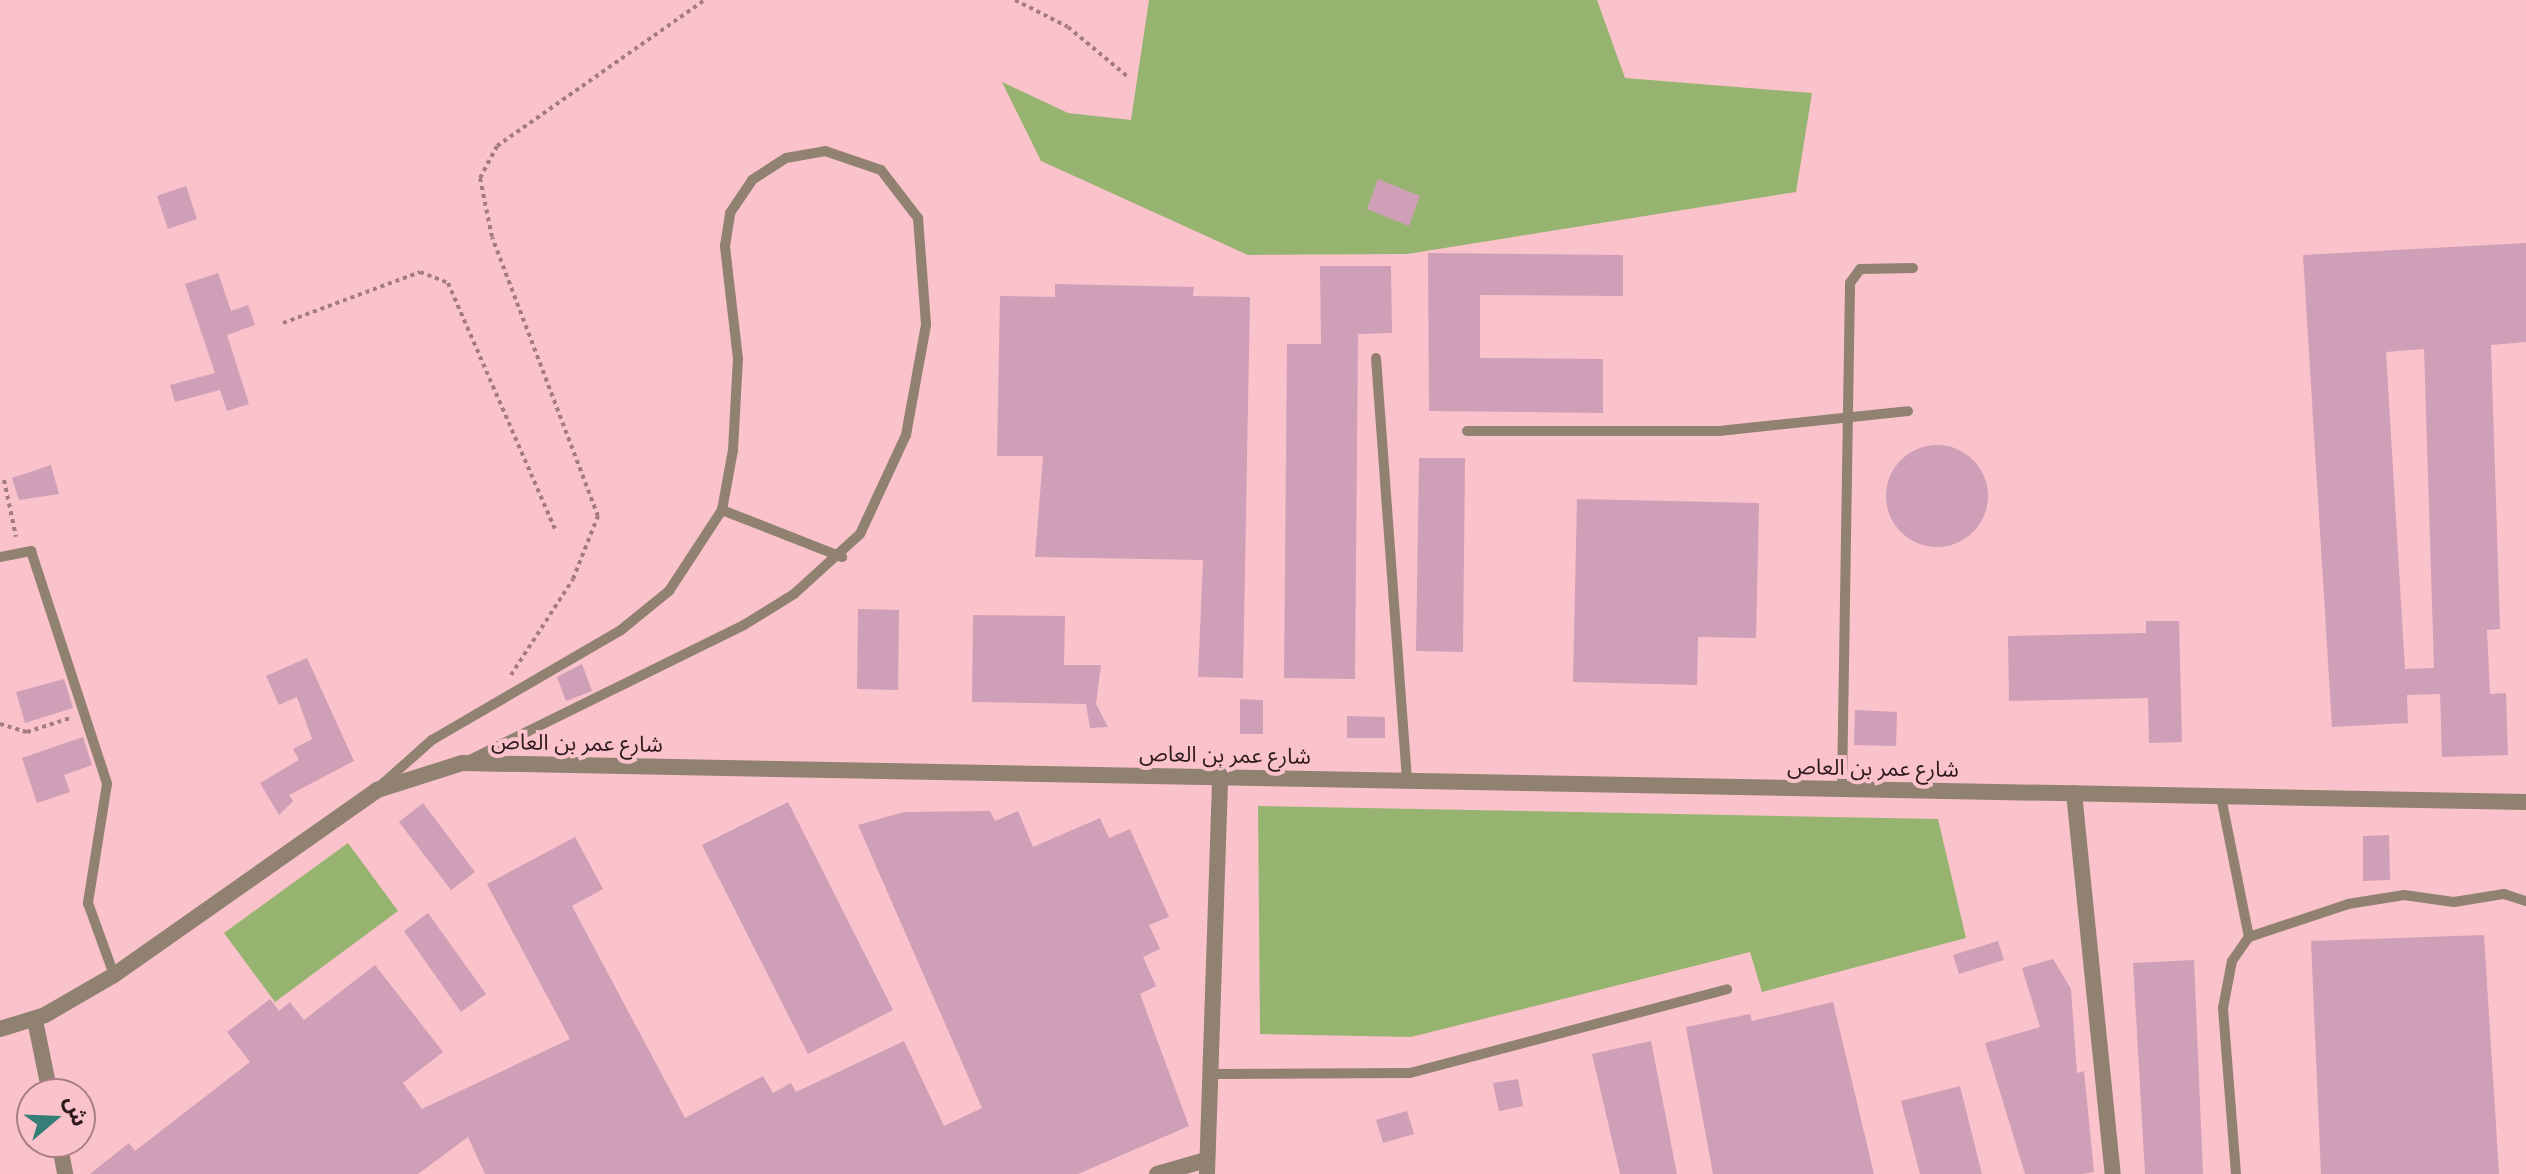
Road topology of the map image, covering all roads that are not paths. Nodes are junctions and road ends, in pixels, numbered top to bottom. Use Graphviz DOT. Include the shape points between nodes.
graph roads {
  1 [pos="1913,268"];
  2 [pos="1376,358"];
  3 [pos="1908,411"];
  4 [pos="1844,419"];
  5 [pos="1467,431"];
  6 [pos="722,510"];
  7 [pos="0,557"];
  8 [pos="842,557"];
  9 [pos="462,763"];
  10 [pos="1220,775"];
  11 [pos="1407,781"];
  12 [pos="1842,789"];
  13 [pos="377,790"];
  14 [pos="2074,793"];
  15 [pos="2221,797"];
  16 [pos="2526,802"];
  17 [pos="2526,901"];
  18 [pos="2249,937"];
  19 [pos="114,975"];
  20 [pos="1727,989"];
  21 [pos="35,1020"];
  22 [pos="0,1029"];
  23 [pos="1213,1074"];
  24 [pos="47,1078"];
  25 [pos="1206,1167"];
  26 [pos="1157,1174"];
  27 [pos="2113,1174"];
  28 [pos="2236,1174"];
  1 -- 4 [label="lane" via="1854,274"];
  2 -- 11 [label="lane"];
  3 -- 4 [label="lane"];
  4 -- 5 [label="lane" via="1719,431"];
  4 -- 12 [label="lane"];
  6 -- 8 [label="lane"];
  6 -- 8 [label="lane" via="738,389 725,246 730,213 752,180 786,158 825,151 864,160 897,184 918,218 926,325 894,470"];
  6 -- 13 [label="lane" via="687,569 646,612 422,748"];
  7 -- 19 [label="lane" via="20,549 31,551 107,784 88,903"];
  8 -- 9 [label="lane" via="693,653"];
  9 -- 10 [label="street, شارع عمر بن العاص"];
  9 -- 13 [label="street, شارع عمر بن العاص"];
  10 -- 11 [label="street, شارع عمر بن العاص"];
  10 -- 23 [label="street"];
  11 -- 12 [label="street, شارع عمر بن العاص"];
  12 -- 14 [label="street, شارع عمر بن العاص"];
  13 -- 19 [label="street, شارع عمر بن العاص"];
  14 -- 15 [label="street, شارع عمر بن العاص"];
  14 -- 27 [label="street"];
  15 -- 16 [label="street, شارع عمر بن العاص"];
  15 -- 18 [label="lane"];
  17 -- 18 [label="lane" via="2504,894 2454,902 2404,895 2348,904"];
  18 -- 28 [label="lane" via="2232,961 2223,1008"];
  19 -- 21 [label="street, شارع عمر بن العاص"];
  20 -- 23 [label="lane" via="1410,1073"];
  21 -- 22 [label="street, شارع عمر بن العاص"];
  21 -- 24 [label="street"];
  23 -- 25 [label="street"];
  25 -- 26 [label="street"];
}
